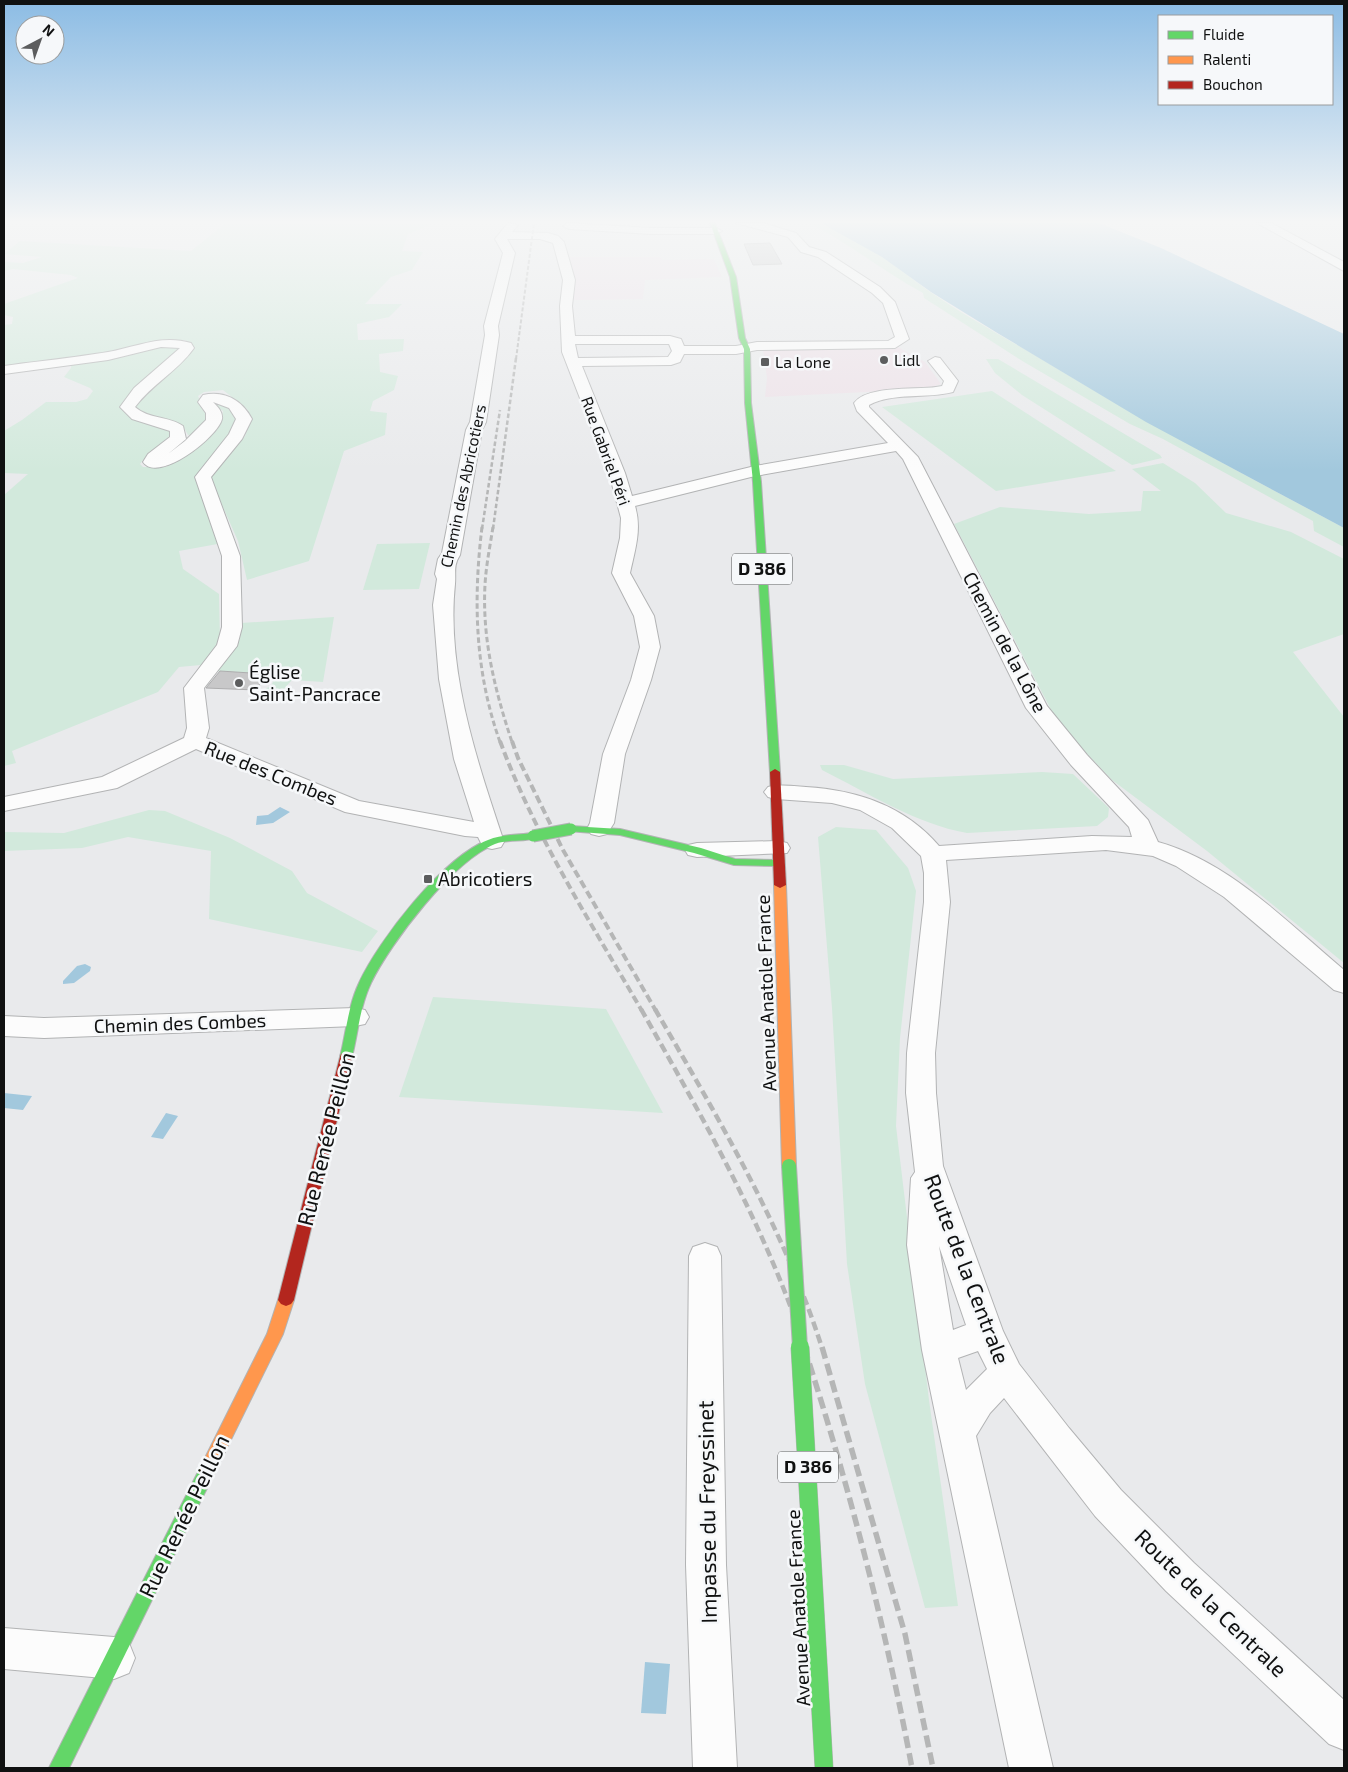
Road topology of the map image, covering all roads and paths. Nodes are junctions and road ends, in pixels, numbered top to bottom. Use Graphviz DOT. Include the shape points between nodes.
graph roads {
  1 [pos="496,306"];
  2 [pos="566,306"];
  3 [pos="737,306"];
  4 [pos="890,306"];
  5 [pos="569,340"];
  6 [pos="747,349"];
  7 [pos="678,350"];
  8 [pos="935,361"];
  9 [pos="573,362"];
  10 [pos="4,370"];
  11 [pos="899,446"];
  12 [pos="755,471"];
  13 [pos="626,503"];
  14 [pos="194,742"];
  15 [pos="776,801"];
  16 [pos="4,804"];
  17 [pos="599,828"];
  18 [pos="489,836"];
  19 [pos="1148,848"];
  20 [pos="697,850"];
  21 [pos="932,854"];
  22 [pos="778,856"];
  23 [pos="1344,984"];
  24 [pos="355,1017"];
  25 [pos="4,1026"];
  26 [pos="928,1166"];
  27 [pos="705,1256"];
  28 [pos="986,1333"];
  29 [pos="939,1350"];
  30 [pos="1007,1375"];
  31 [pos="957,1437"];
  32 [pos="4,1648"];
  33 [pos="114,1658"];
  34 [pos="1344,1730"];
  35 [pos="59,1768"];
  36 [pos="715,1768"];
  37 [pos="824,1768"];
  38 [pos="1031,1768"];
  1 -- 18 [label="street, Chemin des Abricotiers" via="478,422 451,555 444,574 443,605 449,680 457,726"];
  2 -- 5 [label="street, Rue Gabriel Péri"];
  3 -- 6 [label="main road, Avenue Anatole France / D 386"];
  4 -- 6 [label="street" via="902,340 890,345 757,346"];
  5 -- 7 [label="street" via="670,340 676,342"];
  5 -- 9 [label="street, Rue Gabriel Péri"];
  6 -- 7 [label="street"];
  6 -- 12 [label="main road, Avenue Anatole France / D 386" via="748,403"];
  7 -- 9 [label="street" via="675,359 671,360"];
  8 -- 11 [label="street, Chemin de la Lône" via="951,381 948,389 873,397 861,404"];
  9 -- 13 [label="street, Rue Gabriel Péri"];
  10 -- 14 [label="street" via="108,356 161,343 177,342 186,346 182,355 139,391 127,407 133,413 178,429 178,439 154,456 151,462 155,463 172,458 210,426 214,416 205,402 208,398 226,399 241,411 244,419 236,440 211,463 203,477 231,556 232,627 227,646 194,688 198,728"];
  11 -- 12 [label="street"];
  11 -- 19 [label="street, Chemin de la Lône" via="910,457 1037,708 1079,760 1140,824"];
  12 -- 13 [label="street"];
  12 -- 15 [label="main road, Avenue Anatole France / D 386"];
  13 -- 17 [label="street, Rue Gabriel Péri" via="630,518 621,573 644,616 650,647 642,680 614,754"];
  14 -- 16 [label="street, Rue des Combes" via="109,783"];
  14 -- 18 [label="street, Rue des Combes" via="353,807"];
  15 -- 21 [label="street" via="887,814 909,829"];
  15 -- 22 [label="main road, Avenue Anatole France / D 386"];
  17 -- 18 [label="main road, Rue Renée Peillon, bridge" via="533,836"];
  17 -- 20 [label="main road, Rue Renée Peillon"];
  18 -- 24 [label="main road, Rue Renée Peillon" via="397,930 364,985"];
  19 -- 21 [label="street" via="1094,843"];
  19 -- 23 [label="street" via="1197,868 1240,898"];
  20 -- 22 [label="street, Rue Renée Peillon"];
  21 -- 26 [label="street, Route de la Centrale" via="938,902 921,1053"];
  22 -- 37 [label="main road, Avenue Anatole France / D 386, bridge" via="789,1166"];
  24 -- 25 [label="street, Chemin des Combes" via="44,1028"];
  24 -- 33 [label="main road, Rue Renée Peillon" via="286,1302 275,1334"];
  26 -- 28 [label="street, Route de la Centrale"];
  26 -- 29 [label="street" via="923,1245"];
  27 -- 36 [label="street, Impasse du Freyssinet" via="706,1565"];
  28 -- 29 [label="street"];
  28 -- 30 [label="street, Route de la Centrale"];
  29 -- 31 [label="street"];
  30 -- 31 [label="street" via="984,1392 972,1406"];
  30 -- 34 [label="street, Route de la Centrale" via="1115,1510 1180,1577"];
  31 -- 38 [label="street"];
  32 -- 33 [label="street"];
  33 -- 35 [label="main road, Rue Renée Peillon"];
}
